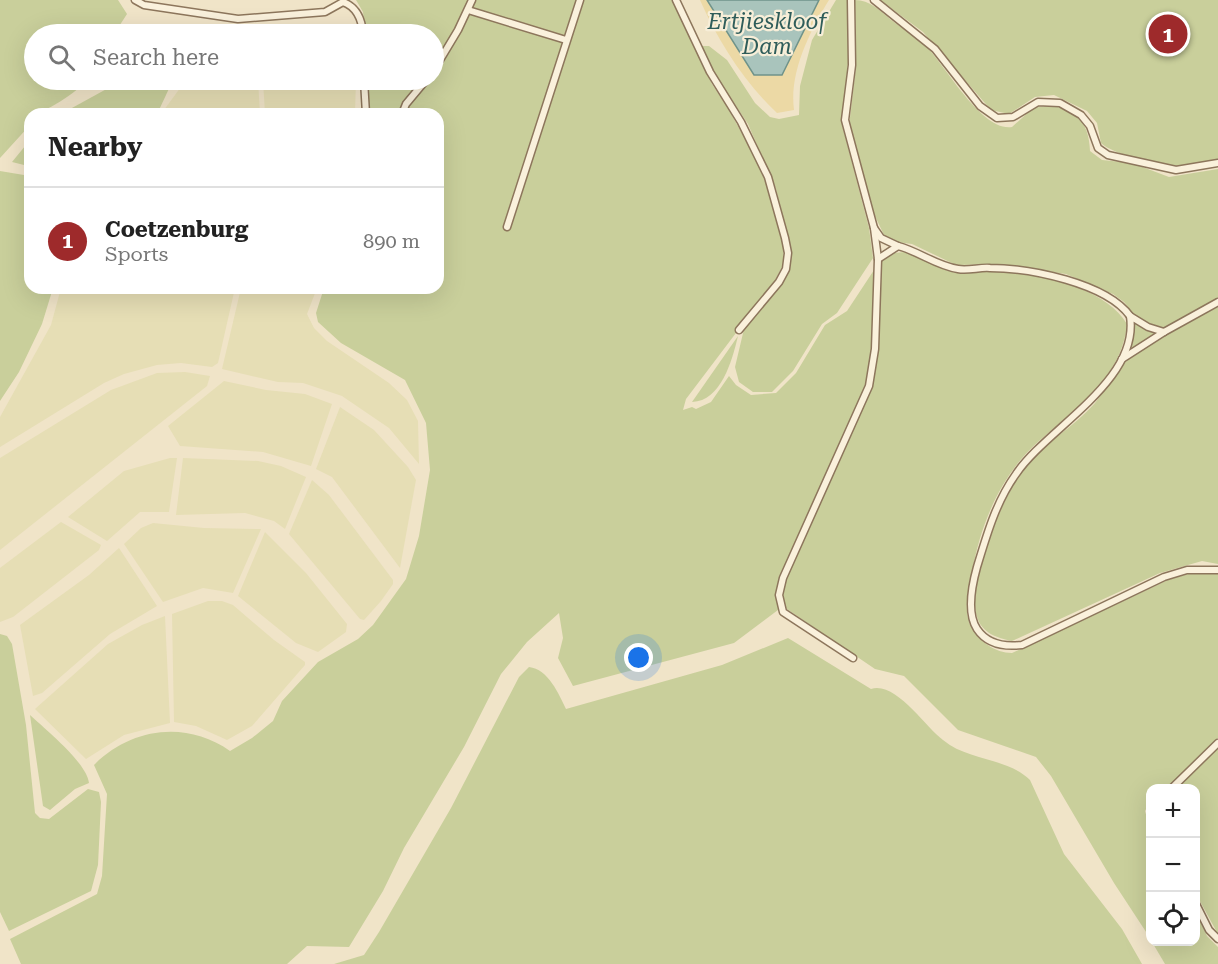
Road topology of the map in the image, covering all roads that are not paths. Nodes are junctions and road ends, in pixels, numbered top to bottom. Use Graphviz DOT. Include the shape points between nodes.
graph roads {
  1 [pos="135,0"];
  2 [pos="472,0"];
  3 [pos="580,0"];
  4 [pos="676,0"];
  5 [pos="851,0"];
  6 [pos="874,0"];
  7 [pos="468,10"];
  8 [pos="362,24"];
  9 [pos="567,40"];
  10 [pos="444,52"];
  11 [pos="365,90"];
  12 [pos="418,90"];
  13 [pos="366,108"];
  14 [pos="404,108"];
  15 [pos="1218,163"];
  16 [pos="507,227"];
  17 [pos="874,228"];
  18 [pos="898,246"];
  19 [pos="878,259"];
  20 [pos="1218,302"];
  21 [pos="1130,316"];
  22 [pos="740,330"];
  23 [pos="1164,332"];
  24 [pos="1119,361"];
  25 [pos="1218,570"];
  26 [pos="853,658"];
  27 [pos="1218,743"];
  28 [pos="1177,784"];
  29 [pos="1200,912"];
  30 [pos="1218,939"];
  1 -- 8 [label="street" via="144,5 238,19 325,12 343,2 356,10"];
  2 -- 7 [label="street"];
  3 -- 9 [label="street"];
  4 -- 22 [label="street" via="710,72 768,177 786,246 788,262 779,282"];
  5 -- 17 [label="street" via="852,65 845,120"];
  6 -- 15 [label="street" via="935,49 980,106 997,118 1013,117 1038,102 1060,103 1081,115 1098,148 1108,154 1168,169"];
  7 -- 9 [label="street"];
  7 -- 10 [label="street"];
  9 -- 16 [label="street"];
  11 -- 13 [label="street"];
  12 -- 14 [label="street"];
  17 -- 18 [label="street" via="881,238"];
  17 -- 19 [label="street"];
  18 -- 19 [label="street"];
  18 -- 21 [label="street" via="958,269 991,267 1065,280 1113,298"];
  19 -- 26 [label="street" via="875,348 869,386 783,578 779,595 783,612"];
  20 -- 23 [label="street"];
  21 -- 23 [label="street"];
  21 -- 24 [label="street" via="1130,334"];
  23 -- 24 [label="street"];
  24 -- 25 [label="street" via="1092,398 1032,453 1003,495 974,578 971,604 976,628 996,643 1022,645 1164,577 1187,570"];
  27 -- 28 [label="street"];
  29 -- 30 [label="street"];
}
